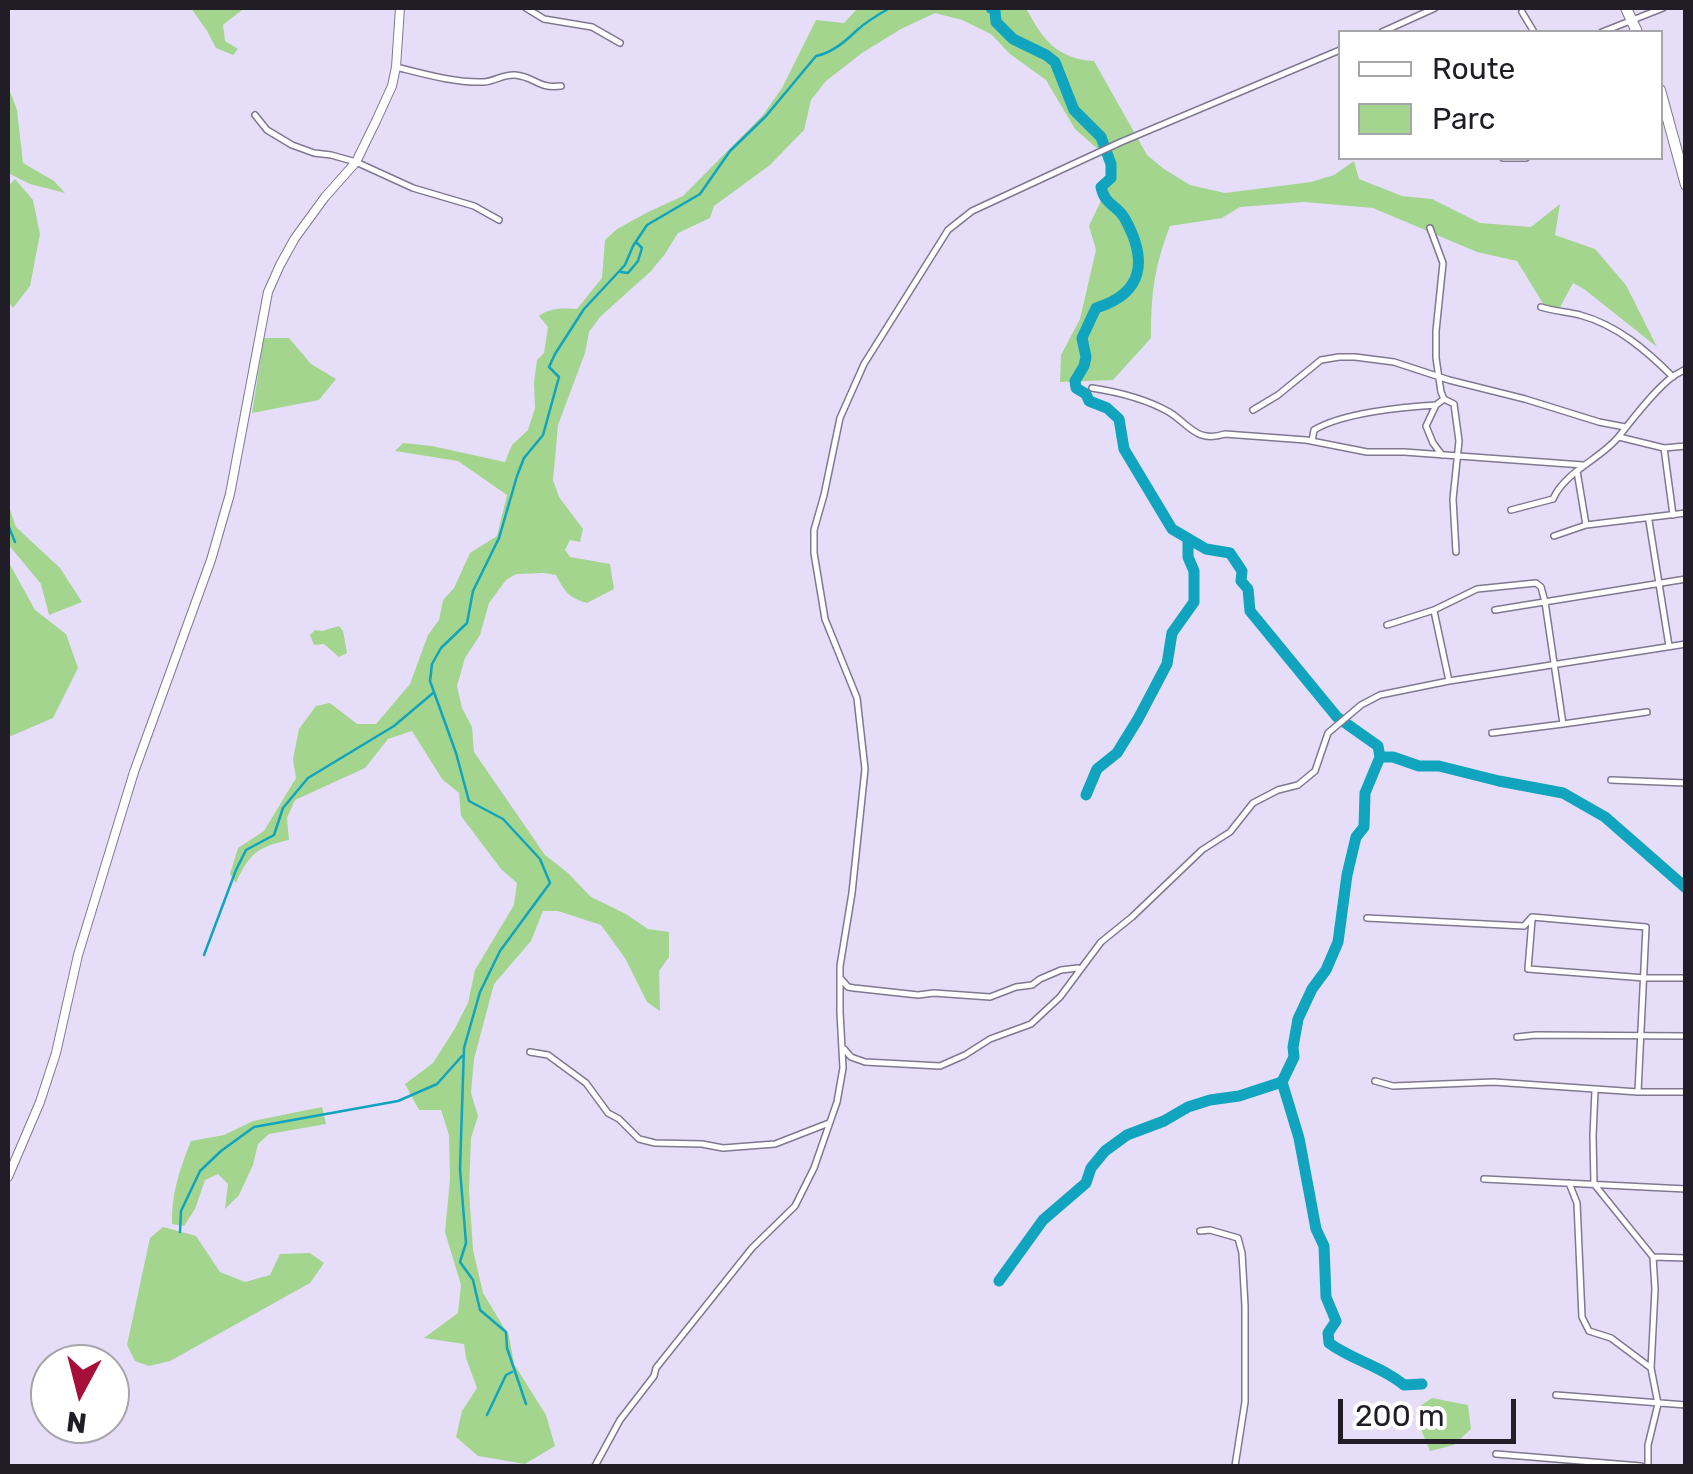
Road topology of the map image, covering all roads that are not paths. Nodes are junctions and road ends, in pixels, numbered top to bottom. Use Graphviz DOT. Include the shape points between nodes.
graph roads {
  1 [pos="400,8"];
  2 [pos="526,8"];
  3 [pos="1435,8"];
  4 [pos="1626,8"];
  5 [pos="1663,8"];
  6 [pos="1522,12"];
  7 [pos="1632,20"];
  8 [pos="1386,30"];
  9 [pos="1533,30"];
  10 [pos="1607,30"];
  11 [pos="1636,30"];
  12 [pos="620,44"];
  13 [pos="1338,51"];
  14 [pos="396,67"];
  15 [pos="561,86"];
  16 [pos="1663,107"];
  17 [pos="255,115"];
  18 [pos="356,162"];
  19 [pos="1686,185"];
  20 [pos="498,220"];
  21 [pos="1430,228"];
  22 [pos="1541,307"];
  23 [pos="1686,369"];
  24 [pos="1438,376"];
  25 [pos="1672,377"];
  26 [pos="1092,388"];
  27 [pos="1444,399"];
  28 [pos="1436,406"];
  29 [pos="1253,410"];
  30 [pos="1625,427"];
  31 [pos="1619,437"];
  32 [pos="1312,441"];
  33 [pos="1686,446"];
  34 [pos="1664,448"];
  35 [pos="1442,454"];
  36 [pos="1459,457"];
  37 [pos="1583,465"];
  38 [pos="1576,472"];
  39 [pos="1511,510"];
  40 [pos="1686,514"];
  41 [pos="1673,515"];
  42 [pos="1649,520"];
  43 [pos="1586,526"];
  44 [pos="1554,536"];
  45 [pos="1456,552"];
  46 [pos="1686,579"];
  47 [pos="1659,584"];
  48 [pos="1545,602"];
  49 [pos="1434,610"];
  50 [pos="1495,610"];
  51 [pos="1387,625"];
  52 [pos="1686,644"];
  53 [pos="1669,646"];
  54 [pos="1555,666"];
  55 [pos="1449,681"];
  56 [pos="1647,712"];
  57 [pos="1563,724"];
  58 [pos="1492,733"];
  59 [pos="1611,780"];
  60 [pos="1686,783"];
  61 [pos="1532,917"];
  62 [pos="1367,918"];
  63 [pos="1080,968"];
  64 [pos="1644,978"];
  65 [pos="1686,978"];
  66 [pos="841,980"];
  67 [pos="1639,1036"];
  68 [pos="1686,1036"];
  69 [pos="1517,1037"];
  70 [pos="842,1047"];
  71 [pos="530,1052"];
  72 [pos="1375,1081"];
  73 [pos="1595,1090"];
  74 [pos="1638,1092"];
  75 [pos="1686,1092"];
  76 [pos="829,1124"];
  77 [pos="8,1177"];
  78 [pos="1484,1179"];
  79 [pos="1569,1182"];
  80 [pos="1594,1184"];
  81 [pos="1686,1188"];
  82 [pos="1200,1231"];
  83 [pos="1653,1257"];
  84 [pos="1686,1258"];
  85 [pos="1650,1368"];
  86 [pos="1556,1395"];
  87 [pos="1658,1404"];
  88 [pos="1686,1405"];
  89 [pos="1496,1454"];
  90 [pos="595,1466"];
  91 [pos="1235,1466"];
  92 [pos="1644,1466"];
  1 -- 14 [label="main road"];
  2 -- 12 [label="street" via="592,26"];
  3 -- 8 [label="street"];
  4 -- 7 [label="highway"];
  5 -- 7 [label="street"];
  6 -- 9 [label="street"];
  7 -- 10 [label="street"];
  7 -- 11 [label="highway"];
  13 -- 66 [label="street" via="972,212 948,230 864,364 840,418 814,530 824,618 857,698 865,769"];
  14 -- 15 [label="street" via="441,78 490,82 522,76 547,88"];
  14 -- 18 [label="main road"];
  16 -- 19 [label="highway"];
  17 -- 18 [label="street" via="292,145"];
  18 -- 20 [label="street"];
  18 -- 77 [label="main road" via="295,238 268,292 212,560 134,772 78,955 56,1053"];
  21 -- 24 [label="street" via="1443,263"];
  22 -- 25 [label="street" via="1607,325"];
  23 -- 25 [label="street"];
  24 -- 27 [label="street"];
  24 -- 29 [label="street" via="1394,362 1339,356 1313,365"];
  24 -- 30 [label="street"];
  25 -- 30 [label="street"];
  26 -- 32 [label="street" via="1123,393 1212,438"];
  27 -- 28 [label="street"];
  27 -- 36 [label="street" via="1454,404"];
  28 -- 32 [label="street" via="1324,424"];
  28 -- 35 [label="street" via="1426,426"];
  30 -- 31 [label="street"];
  31 -- 34 [label="street"];
  31 -- 37 [label="street"];
  32 -- 35 [label="street" via="1367,452"];
  33 -- 34 [label="street"];
  34 -- 41 [label="street"];
  35 -- 36 [label="street"];
  36 -- 37 [label="street"];
  36 -- 45 [label="street"];
  37 -- 38 [label="street"];
  38 -- 39 [label="street" via="1553,499"];
  38 -- 43 [label="street"];
  40 -- 41 [label="street"];
  41 -- 42 [label="street"];
  42 -- 43 [label="street"];
  42 -- 47 [label="street"];
  43 -- 44 [label="street"];
  46 -- 47 [label="street"];
  47 -- 48 [label="street"];
  47 -- 53 [label="street"];
  48 -- 49 [label="street" via="1540,586 1526,583 1477,588"];
  48 -- 50 [label="street"];
  48 -- 54 [label="street"];
  49 -- 51 [label="street"];
  49 -- 55 [label="street"];
  52 -- 53 [label="street"];
  53 -- 54 [label="street"];
  54 -- 55 [label="street"];
  54 -- 57 [label="street"];
  55 -- 63 [label="street" via="1380,695 1348,717 1328,733 1315,770 1298,785 1253,803 1230,832 1202,850"];
  56 -- 57 [label="street"];
  57 -- 58 [label="street"];
  59 -- 60 [label="street"];
  61 -- 62 [label="street" via="1524,926"];
  61 -- 64 [label="street" via="1646,927"];
  61 -- 64 [label="street" via="1528,969"];
  63 -- 66 [label="street" via="990,997 854,988"];
  63 -- 70 [label="street" via="1031,1024 940,1066 865,1062"];
  64 -- 65 [label="street"];
  64 -- 67 [label="street"];
  66 -- 70 [label="street"];
  67 -- 68 [label="street"];
  67 -- 69 [label="street"];
  67 -- 74 [label="street"];
  70 -- 76 [label="street"];
  71 -- 76 [label="street" via="548,1054 586,1083 639,1139 723,1148 775,1144"];
  72 -- 73 [label="street"];
  73 -- 74 [label="street"];
  73 -- 80 [label="street"];
  74 -- 75 [label="street"];
  76 -- 90 [label="street" via="795,1206 752,1248 656,1368"];
  78 -- 79 [label="street"];
  79 -- 80 [label="street"];
  79 -- 85 [label="street" via="1578,1203 1582,1317 1589,1331 1611,1338"];
  80 -- 81 [label="street"];
  80 -- 83 [label="street"];
  82 -- 91 [label="street" via="1238,1238 1242,1253 1245,1402"];
  83 -- 84 [label="street"];
  83 -- 85 [label="street"];
  85 -- 87 [label="street"];
  86 -- 87 [label="street"];
  87 -- 88 [label="street"];
  87 -- 92 [label="street"];
  89 -- 92 [label="street"];
}
